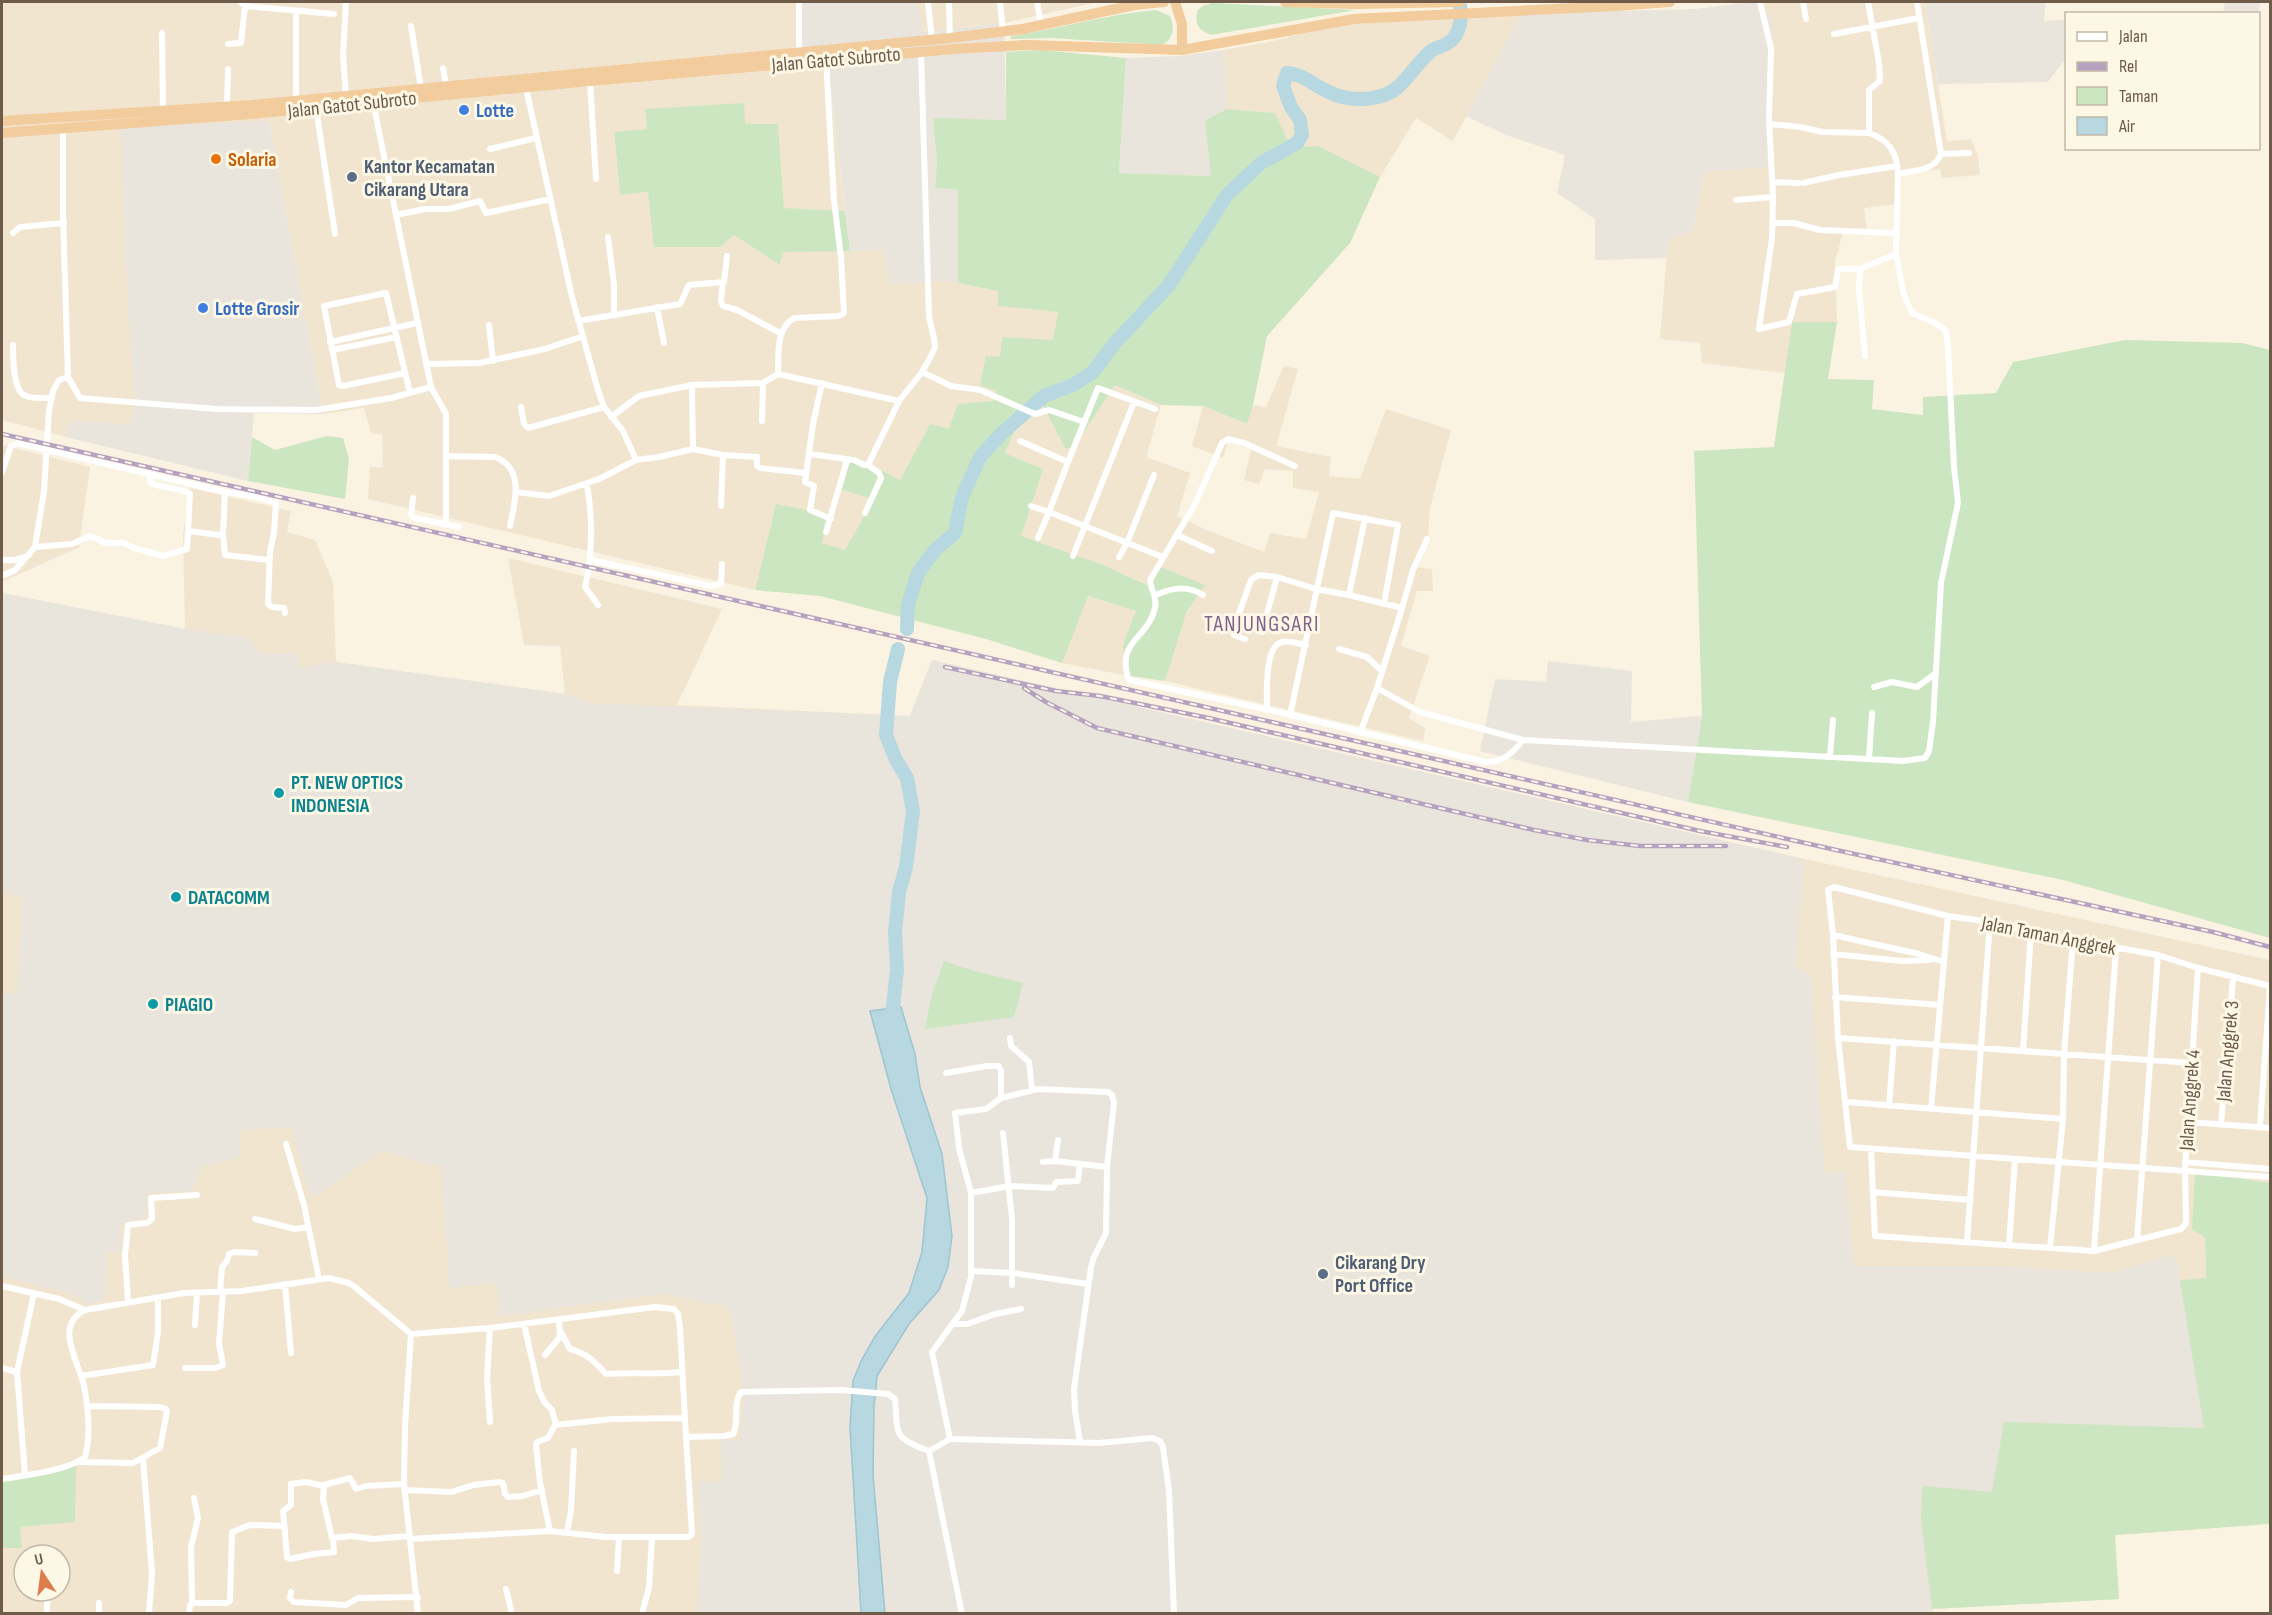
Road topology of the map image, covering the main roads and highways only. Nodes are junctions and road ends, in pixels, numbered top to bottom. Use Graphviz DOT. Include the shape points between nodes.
graph roads {
  1 [pos="1164,2"];
  2 [pos="1175,2"];
  3 [pos="1285,2"];
  4 [pos="1319,2"];
  5 [pos="1461,2"];
  6 [pos="1670,2"];
  7 [pos="1134,3"];
  8 [pos="1399,3"];
  9 [pos="1116,5"];
  10 [pos="1438,8"];
  11 [pos="1182,50"];
  12 [pos="2,121"];
  13 [pos="2,133"];
  1 -- 7 [label="highway, Jalan Gatot Subroto"];
  2 -- 11 [label="highway" via="1182,24"];
  3 -- 4 [label="highway, Jalan Gatot Subroto"];
  4 -- 8 [label="highway, Jalan Gatot Subroto"];
  5 -- 10 [label="highway, Jalan Gatot Subroto"];
  6 -- 10 [label="highway, Jalan Gatot Subroto" via="1483,12"];
  7 -- 9 [label="highway, Jalan Gatot Subroto"];
  8 -- 10 [label="highway, Jalan Gatot Subroto"];
  9 -- 12 [label="highway, Jalan Gatot Subroto" via="1041,25 932,40 296,101"];
  10 -- 11 [label="highway, Jalan Gatot Subroto" via="1331,21"];
  11 -- 13 [label="highway, Jalan Gatot Subroto" via="1027,45 921,52"];
}
